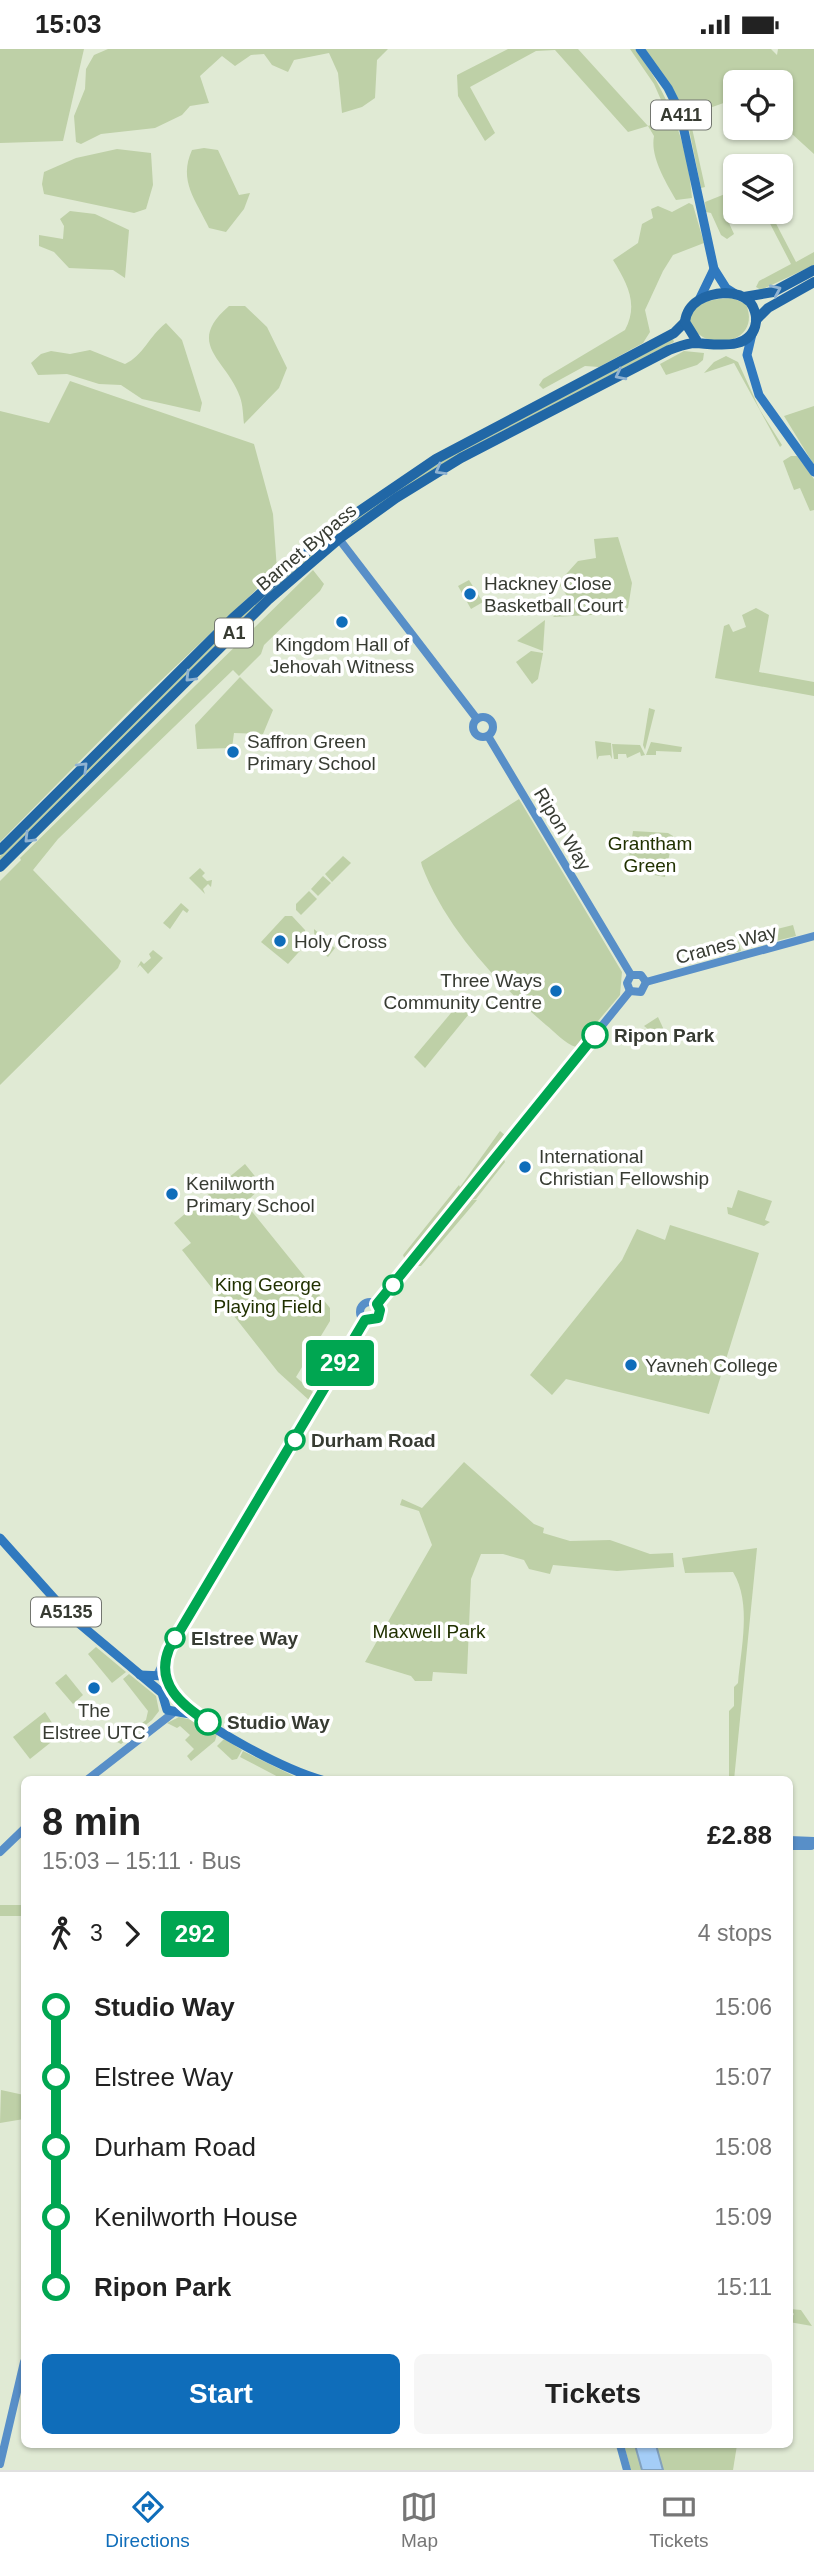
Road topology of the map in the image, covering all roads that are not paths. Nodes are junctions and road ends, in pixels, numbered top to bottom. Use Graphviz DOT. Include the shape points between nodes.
graph roads {
  1 [pos="640,49"];
  2 [pos="714,269"];
  3 [pos="814,270"];
  4 [pos="814,282"];
  5 [pos="739,295"];
  6 [pos="700,299"];
  7 [pos="756,320"];
  8 [pos="685,323"];
  9 [pos="752,334"];
  10 [pos="698,343"];
  11 [pos="733,345"];
  12 [pos="747,355"];
  13 [pos="814,472"];
  14 [pos="340,539"];
  15 [pos="477,719"];
  16 [pos="488,736"];
  17 [pos="0,850"];
  18 [pos="0,867"];
  19 [pos="814,936"];
  20 [pos="631,975"];
  21 [pos="646,982"];
  22 [pos="630,992"];
  23 [pos="377,1304"];
  24 [pos="365,1320"];
  25 [pos="0,1538"];
  26 [pos="160,1681"];
  27 [pos="173,1706"];
  28 [pos="92,1776"];
  29 [pos="313,1776"];
  30 [pos="21,1832"];
  31 [pos="793,1840"];
  32 [pos="814,1843"];
  33 [pos="793,1846"];
  34 [pos="0,1852"];
  35 [pos="21,2376"];
  36 [pos="622,2448"];
  37 [pos="0,2464"];
  38 [pos="627,2470"];
  1 -- 2 [label="main road, A411" via="680,113"];
  2 -- 5 [label="main road, A411" via="726,288"];
  2 -- 6 [label="main road"];
  5 -- 3 [label="highway, one-way" via="773,292"];
  4 -- 7 [label="highway"];
  5 -- 6 [label="highway"];
  5 -- 7 [label="highway" via="753,307"];
  6 -- 8 [label="highway" via="687,312"];
  7 -- 9 [label="highway"];
  8 -- 10 [label="highway"];
  17 -- 8 [label="highway, Barnet Bypass / A1, one-way" via="233,618 330,531 436,459 666,338"];
  9 -- 11 [label="highway"];
  9 -- 12 [label="main road"];
  10 -- 11 [label="highway"];
  10 -- 14 [label="highway, Barnet Bypass / A1, one-way" via="669,350 474,451 396,498"];
  11 -- 12 [label="main road"];
  12 -- 13 [label="main road" via="765,404"];
  14 -- 15 [label="street, Ripon Way"];
  14 -- 18 [label="highway, Barnet Bypass / A1, one-way" via="268,600"];
  15 -- 16 [label="street, Ripon Way" via="475,733"];
  15 -- 16 [label="street, Ripon Way" via="491,721"];
  16 -- 20 [label="street, Ripon Way"];
  19 -- 21 [label="street, Cranes Way"];
  20 -- 21 [label="street" via="640,975"];
  20 -- 22 [label="street" via="627,983"];
  21 -- 22 [label="street" via="641,992"];
  22 -- 23 [label="street"];
  23 -- 24 [label="street" via="378,1318"];
  23 -- 24 [label="street" via="363,1305"];
  24 -- 26 [label="street" via="175,1639"];
  25 -- 26 [label="main road, A5135" via="69,1615 139,1675"];
  26 -- 27 [label="main road, A5135"];
  27 -- 28 [label="street"];
  27 -- 29 [label="main road"];
  30 -- 34 [label="street"];
  31 -- 32 [label="street"];
  32 -- 33 [label="street"];
  35 -- 37 [label="street"];
  36 -- 38 [label="street"];
}
